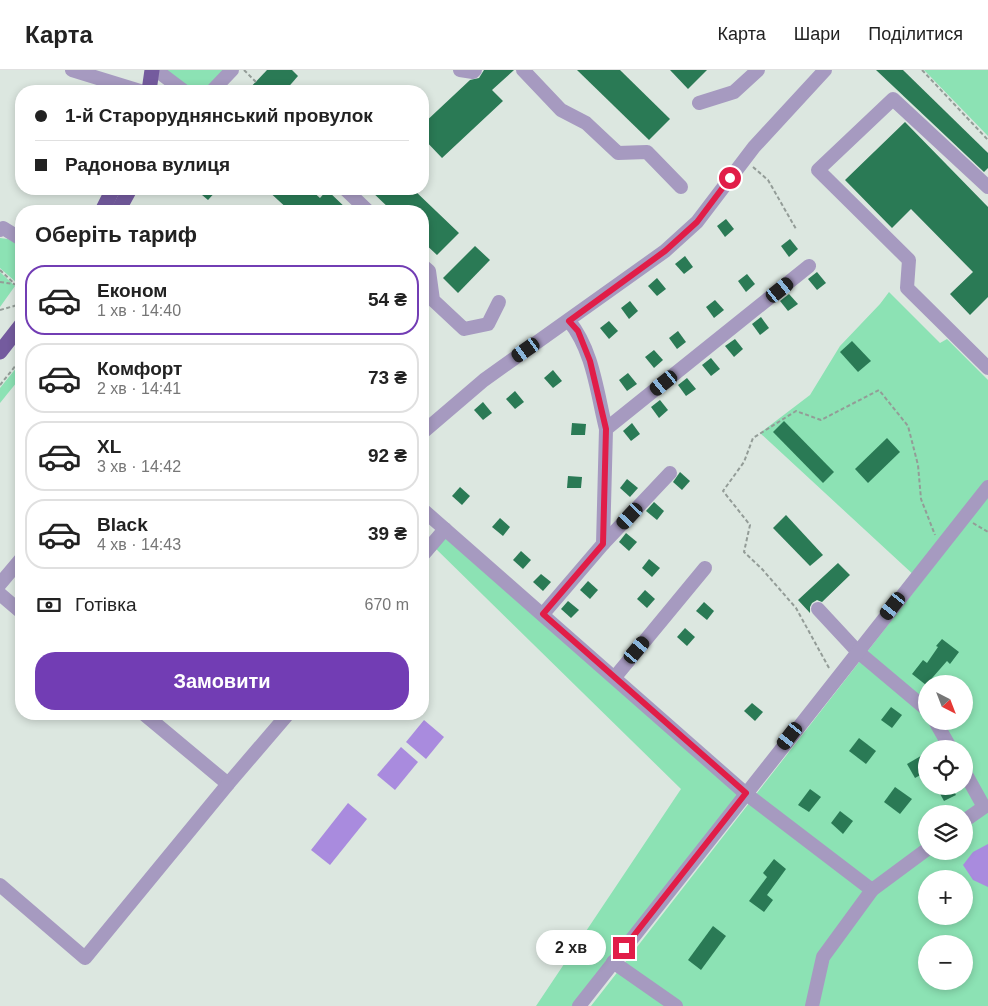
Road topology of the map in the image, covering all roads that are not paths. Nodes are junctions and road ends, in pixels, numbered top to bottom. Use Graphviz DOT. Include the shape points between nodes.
graph roads {
  1 [pos="72,70"];
  2 [pos="232,70"];
  3 [pos="460,70"];
  4 [pos="475,70"];
  5 [pos="523,70"];
  6 [pos="758,70"];
  7 [pos="825,70"];
  8 [pos="151,81"];
  9 [pos="121,85"];
  10 [pos="164,85"];
  11 [pos="218,85"];
  12 [pos="698,103"];
  13 [pos="681,187"];
  14 [pos="988,187"];
  15 [pos="352,195"];
  16 [pos="362,205"];
  17 [pos="1,228"];
  18 [pos="15,236"];
  19 [pos="809,266"];
  20 [pos="429,271"];
  21 [pos="499,302"];
  22 [pos="569,321"];
  23 [pos="15,333"];
  24 [pos="15,344"];
  25 [pos="0,352"];
  26 [pos="0,363"];
  27 [pos="988,368"];
  28 [pos="429,427"];
  29 [pos="606,429"];
  30 [pos="670,473"];
  31 [pos="988,488"];
  32 [pos="429,515"];
  33 [pos="445,529"];
  34 [pos="603,544"];
  35 [pos="429,548"];
  36 [pos="15,566"];
  37 [pos="705,568"];
  38 [pos="0,584"];
  39 [pos="0,594"];
  40 [pos="15,607"];
  41 [pos="818,609"];
  42 [pos="543,614"];
  43 [pos="857,652"];
  44 [pos="615,677"];
  45 [pos="918,703"];
  46 [pos="151,720"];
  47 [pos="283,720"];
  48 [pos="228,784"];
  49 [pos="973,787"];
  50 [pos="746,793"];
  51 [pos="973,815"];
  52 [pos="918,856"];
  53 [pos="0,885"];
  54 [pos="872,890"];
  55 [pos="613,962"];
  56 [pos="579,1006"];
  57 [pos="676,1006"];
  58 [pos="812,1006"];
  1 -- 9 [label="street"];
  2 -- 11 [label="street"];
  3 -- 4 [label="street"];
  5 -- 13 [label="street" via="561,110 586,124 618,153 647,152"];
  6 -- 12 [label="street" via="734,92"];
  7 -- 22 [label="street" via="754,147 697,222 665,251"];
  8 -- 10 [label="street"];
  14 -- 27 [label="street" via="893,99 818,170 909,260 907,288"];
  15 -- 16 [label="street"];
  17 -- 18 [label="street"];
  19 -- 29 [label="street"];
  20 -- 21 [label="street" via="433,300 464,329 488,324"];
  22 -- 28 [label="street" via="484,380"];
  22 -- 29 [label="street" via="578,331 590,361"];
  23 -- 25 [label="main road"];
  24 -- 26 [label="main road"];
  29 -- 34 [label="street"];
  30 -- 34 [label="street"];
  31 -- 43 [label="street"];
  32 -- 33 [label="street"];
  33 -- 35 [label="street"];
  33 -- 42 [label="street"];
  34 -- 42 [label="street"];
  36 -- 38 [label="street"];
  37 -- 44 [label="street"];
  39 -- 40 [label="street"];
  41 -- 43 [label="street"];
  42 -- 44 [label="street"];
  43 -- 45 [label="street"];
  43 -- 50 [label="street"];
  44 -- 50 [label="street"];
  46 -- 48 [label="street"];
  47 -- 48 [label="street"];
  48 -- 53 [label="street" via="85,958"];
  49 -- 51 [label="street" via="984,806"];
  50 -- 54 [label="street"];
  50 -- 55 [label="street"];
  52 -- 54 [label="street"];
  54 -- 58 [label="street" via="823,957"];
  55 -- 56 [label="street"];
  55 -- 57 [label="street"];
}
